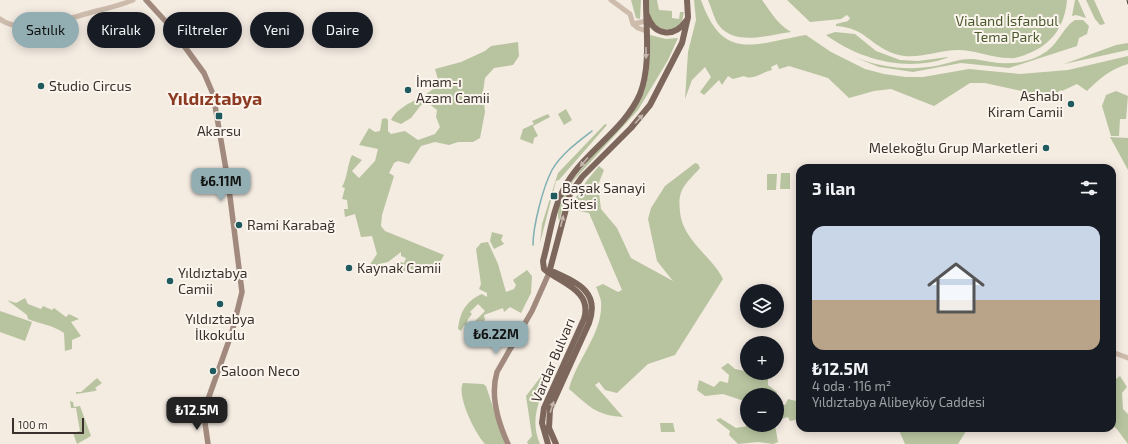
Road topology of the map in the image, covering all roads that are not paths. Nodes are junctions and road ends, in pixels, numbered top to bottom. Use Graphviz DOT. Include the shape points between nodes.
graph roads {
  1 [pos="134,0"];
  2 [pos="146,0"];
  3 [pos="611,0"];
  4 [pos="646,0"];
  5 [pos="687,0"];
  6 [pos="646,12"];
  7 [pos="688,17"];
  8 [pos="0,19"];
  9 [pos="646,21"];
  10 [pos="633,24"];
  11 [pos="646,31"];
  12 [pos="668,34"];
  13 [pos="548,243"];
  14 [pos="556,245"];
  15 [pos="549,272"];
  16 [pos="1116,354"];
  17 [pos="1128,358"];
  18 [pos="208,444"];
  19 [pos="508,444"];
  20 [pos="548,444"];
  21 [pos="556,444"];
  1 -- 8 [label="street" via="54,24 33,26"];
  2 -- 18 [label="main road" via="168,24 204,73 213,94 228,181 242,292 232,332 204,416"];
  3 -- 10 [label="street" via="630,14"];
  4 -- 6 [label="main road"];
  5 -- 7 [label="main road"];
  6 -- 9 [label="main road"];
  6 -- 12 [label="main road" via="653,27"];
  7 -- 12 [label="main road" via="680,29"];
  14 -- 7 [label="main road, one-way" via="570,194 582,177 635,124 650,105 682,43"];
  9 -- 10 [label="street"];
  9 -- 11 [label="main road"];
  10 -- 11 [label="street"];
  11 -- 12 [label="main road"];
  11 -- 13 [label="main road, one-way" via="646,72 640,94 625,117 566,183 557,206"];
  13 -- 14 [label="main road"];
  13 -- 15 [label="main road" via="543,266 545,271"];
  14 -- 15 [label="main road"];
  15 -- 19 [label="main road" via="535,306 497,372 494,383 495,402"];
  15 -- 20 [label="main road, Vardar Bulvarı" via="552,277 578,291 584,298 586,309 584,319 544,408 542,423"];
  21 -- 15 [label="main road, Vardar Bulvarı, one-way" via="549,428 550,409 592,312 590,298 583,287 554,272"];
  16 -- 17 [label="street"];
}
